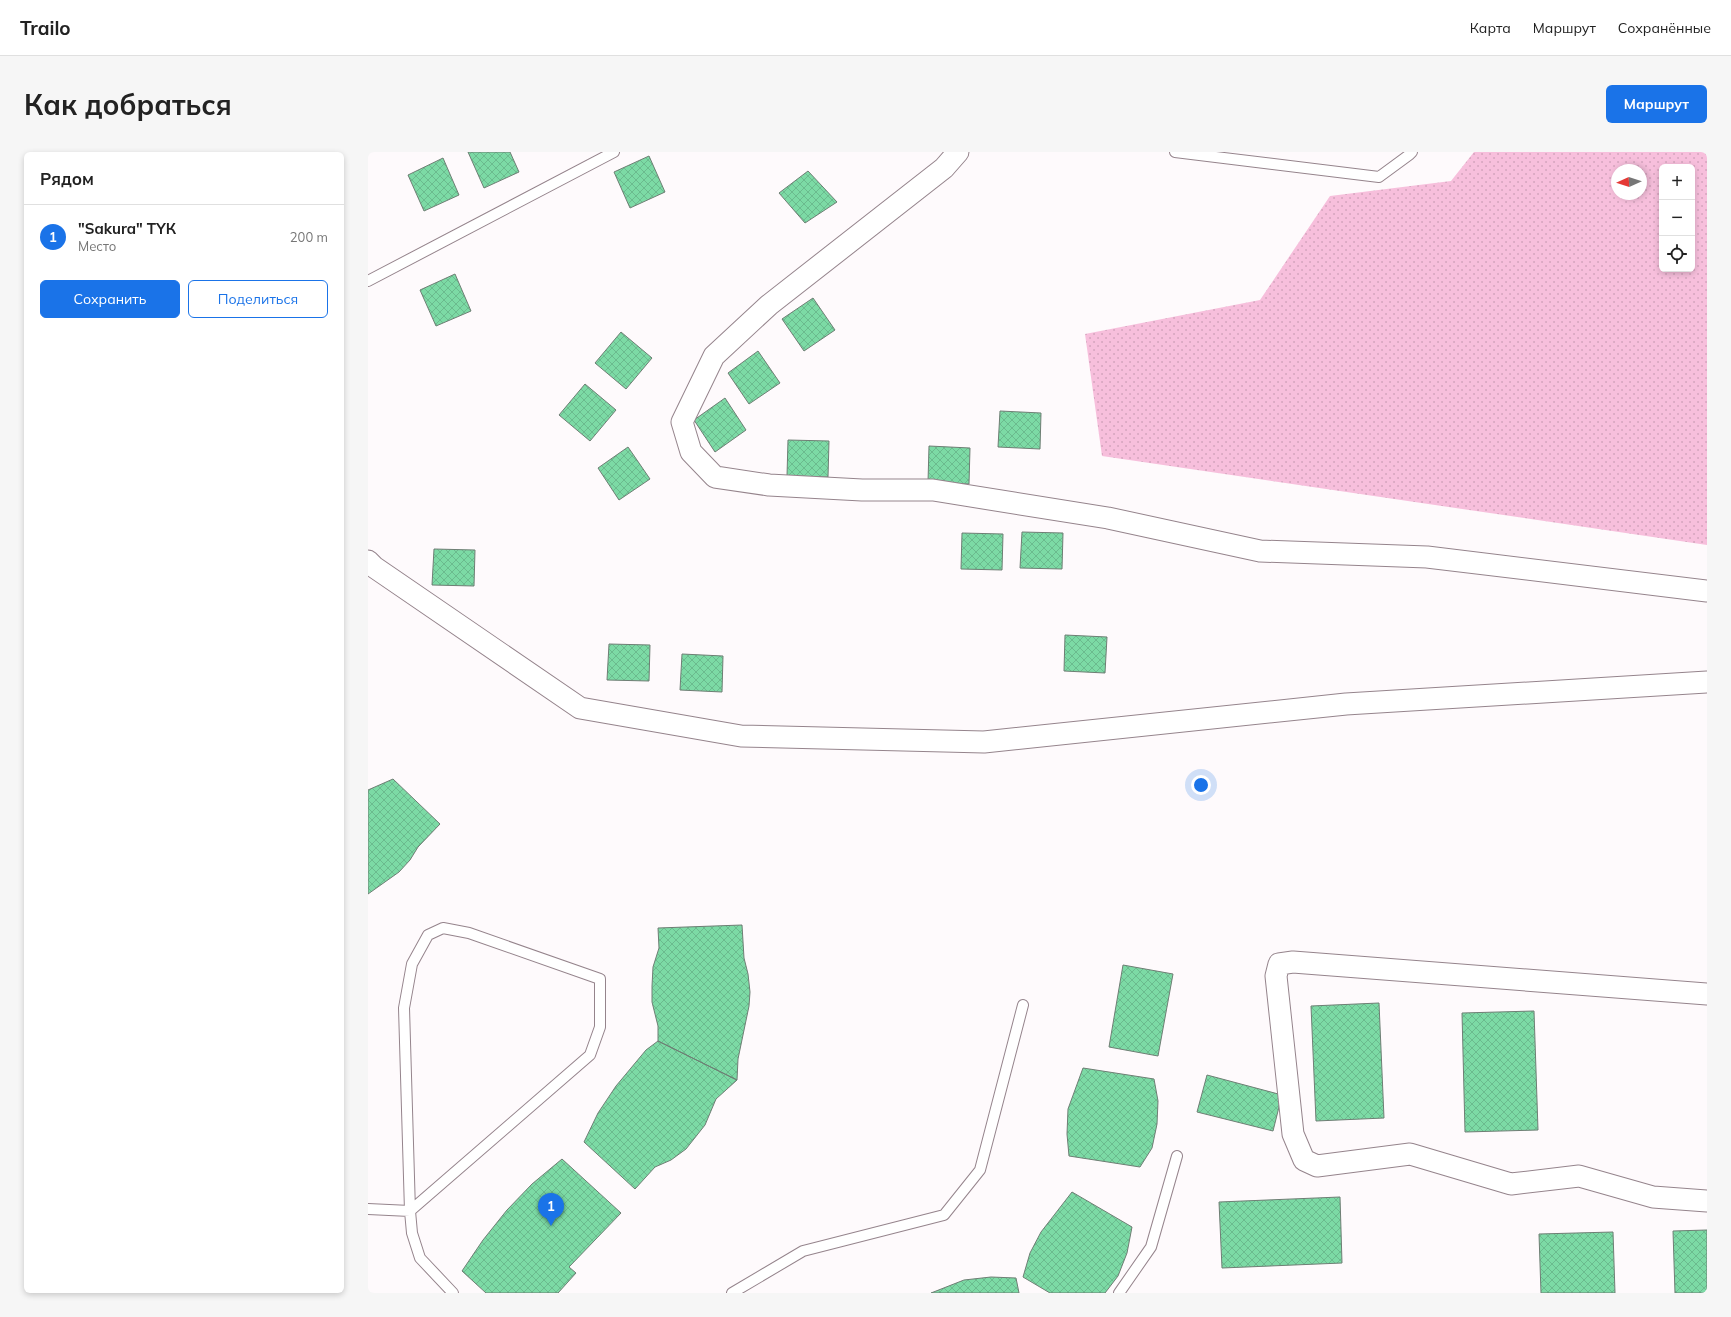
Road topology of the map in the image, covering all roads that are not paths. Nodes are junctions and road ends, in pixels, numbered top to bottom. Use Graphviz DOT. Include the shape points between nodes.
graph roads {
  1 [pos="614,152"];
  2 [pos="958,152"];
  3 [pos="1175,152"];
  4 [pos="1412,152"];
  5 [pos="368,281"];
  6 [pos="368,561"];
  7 [pos="1707,591"];
  8 [pos="1707,682"];
  9 [pos="1707,994"];
  10 [pos="1023,1006"];
  11 [pos="1177,1156"];
  12 [pos="1707,1201"];
  13 [pos="368,1209"];
  14 [pos="410,1210"];
  15 [pos="453,1293"];
  16 [pos="732,1293"];
  17 [pos="1119,1293"];
  1 -- 5 [label="lane"];
  2 -- 7 [label="street" via="944,168 769,305 714,356 682,422 691,452 715,477 769,485 862,490 932,490 1108,518 1260,551 1426,557"];
  3 -- 4 [label="lane" via="1379,177"];
  6 -- 8 [label="street" via="580,708 741,736 984,742 1346,704"];
  9 -- 12 [label="street" via="1293,962 1279,964 1276,976 1292,1134 1304,1160 1317,1166 1410,1154 1511,1184 1579,1176 1653,1197"];
  10 -- 16 [label="lane" via="980,1170 944,1215 803,1251"];
  11 -- 17 [label="lane" via="1151,1247"];
  13 -- 14 [label="lane"];
  14 -- 14 [label="lane" via="404,1008 412,964 428,935 443,928 469,933 600,979 600,1027 590,1055"];
  14 -- 15 [label="lane" via="412,1233 420,1258"];
}
